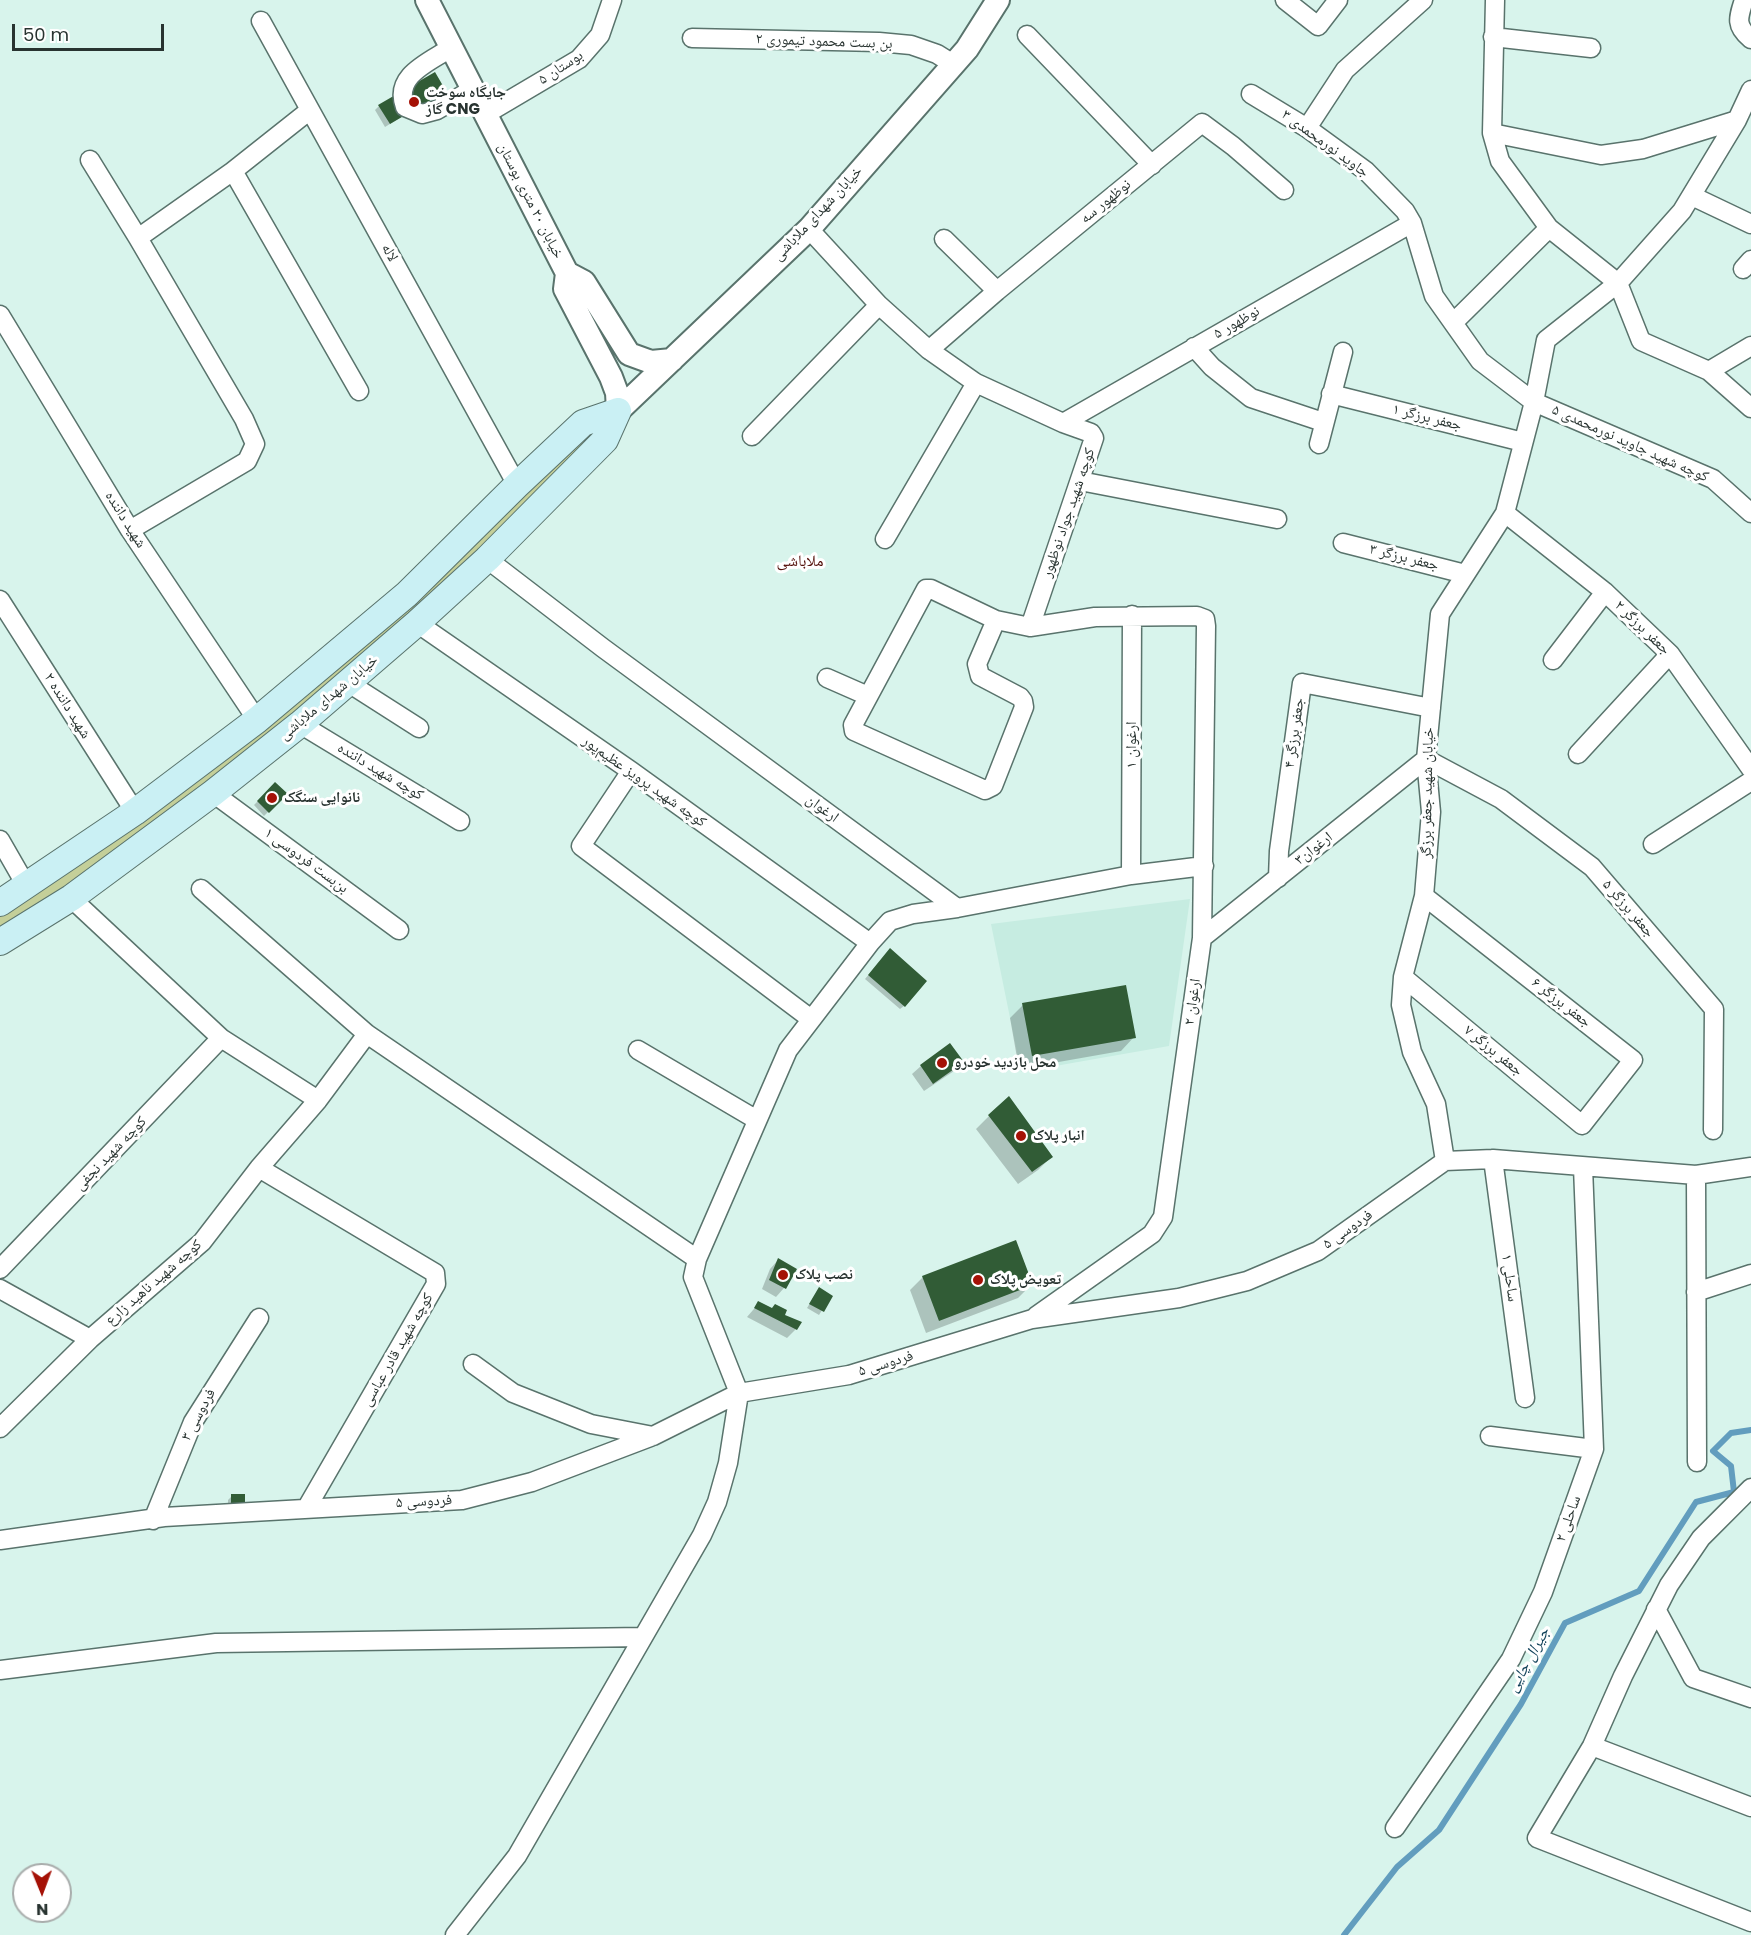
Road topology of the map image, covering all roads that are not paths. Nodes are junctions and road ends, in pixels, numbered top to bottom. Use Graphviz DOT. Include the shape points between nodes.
graph roads {
  1 [pos="428,0"];
  2 [pos="612,0"];
  3 [pos="998,0"];
  4 [pos="1285,0"];
  5 [pos="1338,0"];
  6 [pos="1423,0"];
  7 [pos="1495,0"];
  8 [pos="1744,0"];
  9 [pos="261,21"];
  10 [pos="1027,35"];
  11 [pos="1493,37"];
  12 [pos="692,38"];
  13 [pos="1751,39"];
  14 [pos="452,47"];
  15 [pos="1592,48"];
  16 [pos="952,64"];
  17 [pos="473,89"];
  18 [pos="1751,90"];
  19 [pos="1251,94"];
  20 [pos="310,110"];
  21 [pos="486,114"];
  22 [pos="1737,120"];
  23 [pos="1307,128"];
  24 [pos="1492,133"];
  25 [pos="90,160"];
  26 [pos="1152,165"];
  27 [pos="233,171"];
  28 [pos="1284,190"];
  29 [pos="1692,196"];
  30 [pos="1412,223"];
  31 [pos="1751,224"];
  32 [pos="1549,228"];
  33 [pos="809,229"];
  34 [pos="138,238"];
  35 [pos="944,239"];
  36 [pos="567,273"];
  37 [pos="1618,284"];
  38 [pos="997,291"];
  39 [pos="879,305"];
  40 [pos="0,315"];
  41 [pos="1454,322"];
  42 [pos="1751,346"];
  43 [pos="1194,347"];
  44 [pos="929,350"];
  45 [pos="1343,352"];
  46 [pos="672,360"];
  47 [pos="1709,371"];
  48 [pos="976,383"];
  49 [pos="359,391"];
  50 [pos="1331,394"];
  51 [pos="1534,402"];
  52 [pos="1751,408"];
  53 [pos="618,411"];
  54 [pos="1323,422"];
  55 [pos="1063,423"];
  56 [pos="752,436"];
  57 [pos="1523,442"];
  58 [pos="1319,444"];
  59 [pos="1080,481"];
  60 [pos="517,485"];
  61 [pos="1505,513"];
  62 [pos="1751,513"];
  63 [pos="1277,519"];
  64 [pos="130,530"];
  65 [pos="885,539"];
  66 [pos="1343,543"];
  67 [pos="488,559"];
  68 [pos="1465,574"];
  69 [pos="1605,592"];
  70 [pos="0,600"];
  71 [pos="1132,615"];
  72 [pos="996,620"];
  73 [pos="417,623"];
  74 [pos="1030,627"];
  75 [pos="1670,654"];
  76 [pos="1553,660"];
  77 [pos="827,678"];
  78 [pos="347,682"];
  79 [pos="868,696"];
  80 [pos="1431,708"];
  81 [pos="257,720"];
  82 [pos="300,724"];
  83 [pos="419,728"];
  84 [pos="1578,754"];
  85 [pos="1426,759"];
  86 [pos="1751,769"];
  87 [pos="632,771"];
  88 [pos="1751,781"];
  89 [pos="213,793"];
  90 [pos="135,812"];
  91 [pos="460,821"];
  92 [pos="0,840"];
  93 [pos="1653,844"];
  94 [pos="1204,866"];
  95 [pos="1131,875"];
  96 [pos="1278,878"];
  97 [pos="27,886"];
  98 [pos="201,889"];
  99 [pos="1424,896"];
  100 [pos="71,898"];
  101 [pos="0,903"];
  102 [pos="957,908"];
  103 [pos="399,930"];
  104 [pos="1202,938"];
  105 [pos="0,942"];
  106 [pos="870,943"];
  107 [pos="1403,977"];
  108 [pos="811,1019"];
  109 [pos="367,1034"];
  110 [pos="221,1038"];
  111 [pos="638,1050"];
  112 [pos="318,1100"];
  113 [pos="757,1120"];
  114 [pos="1582,1125"];
  115 [pos="1713,1130"];
  116 [pos="1493,1159"];
  117 [pos="1445,1161"];
  118 [pos="1583,1167"];
  119 [pos="1751,1167"];
  120 [pos="259,1168"];
  121 [pos="1696,1175"];
  122 [pos="697,1258"];
  123 [pos="0,1269"];
  124 [pos="1751,1274"];
  125 [pos="0,1289"];
  126 [pos="1696,1292"];
  127 [pos="260,1318"];
  128 [pos="1032,1319"];
  129 [pos="90,1338"];
  130 [pos="473,1365"];
  131 [pos="739,1393"];
  132 [pos="1526,1398"];
  133 [pos="0,1428"];
  134 [pos="653,1436"];
  135 [pos="1490,1436"];
  136 [pos="1594,1449"];
  137 [pos="1697,1462"];
  138 [pos="1751,1488"];
  139 [pos="306,1509"];
  140 [pos="153,1520"];
  141 [pos="0,1540"];
  142 [pos="1656,1609"];
  143 [pos="643,1637"];
  144 [pos="0,1670"];
  145 [pos="1751,1698"];
  146 [pos="1592,1746"];
  147 [pos="1751,1807"];
  148 [pos="1395,1828"];
  149 [pos="1751,1922"];
  150 [pos="455,1935"];
  1 -- 14 [label="street, خیابان ۲۰ متری بوستان"];
  2 -- 21 [label="street, بوستان ۵" via="600,35 579,59"];
  3 -- 16 [label="street, خیابان شهدای ملاباشی" via="967,49"];
  4 -- 5 [label="street" via="1318,26"];
  6 -- 23 [label="street" via="1345,70"];
  7 -- 11 [label="street"];
  8 -- 13 [label="street" via="1738,20 1743,33"];
  9 -- 20 [label="street, لاله"];
  10 -- 26 [label="street"];
  11 -- 15 [label="street"];
  11 -- 24 [label="street"];
  12 -- 16 [label="street, بن بست محمود تیموری ۲" via="911,45 938,54"];
  14 -- 17 [label="street, خیابان ۲۰ متری بوستان"];
  14 -- 17 [label="street" via="412,73 403,85 405,107 422,114 437,110"];
  16 -- 33 [label="street, خیابان شهدای ملاباشی"];
  17 -- 21 [label="street, خیابان ۲۰ متری بوستان"];
  18 -- 22 [label="street, خیابان شهید جعفر برزگر"];
  19 -- 23 [label="street, جاوید نورمحمدی ۳"];
  20 -- 27 [label="street"];
  20 -- 60 [label="street, لاله"];
  21 -- 36 [label="street, خیابان ۲۰ متری بوستان"];
  22 -- 24 [label="street" via="1643,149 1601,155"];
  22 -- 29 [label="street, خیابان شهید جعفر برزگر"];
  23 -- 30 [label="street, جاوید نورمحمدی ۳" via="1366,171"];
  24 -- 32 [label="street" via="1500,161"];
  25 -- 34 [label="street"];
  26 -- 28 [label="street, نوظهور سه" via="1202,123"];
  26 -- 38 [label="street, نوظهور سه"];
  27 -- 34 [label="street"];
  27 -- 49 [label="street"];
  29 -- 31 [label="street"];
  29 -- 37 [label="street, خیابان شهید جعفر برزگر"];
  30 -- 41 [label="street, جاوید نورمحمدی ۳" via="1434,296"];
  30 -- 43 [label="street, نوظهور ۵"];
  32 -- 37 [label="street"];
  32 -- 41 [label="street"];
  33 -- 39 [label="street, کوچه شهید جواد نوظهور"];
  33 -- 46 [label="street, خیابان شهدای ملاباشی"];
  34 -- 64 [label="street" via="255,444 247,461"];
  35 -- 38 [label="street"];
  36 -- 46 [label="street, خیابان ۲۰ متری بوستان" via="584,282 629,354 651,362"];
  36 -- 53 [label="street, خیابان ۲۰ متری بوستان" via="565,289 611,377"];
  37 -- 47 [label="street" via="1641,341"];
  37 -- 51 [label="street, خیابان شهید جعفر برزگر" via="1546,340"];
  38 -- 44 [label="street, نوظهور سه"];
  39 -- 44 [label="street, کوچه شهید جواد نوظهور"];
  39 -- 56 [label="street"];
  40 -- 64 [label="street, شهید داننده"];
  41 -- 51 [label="street, جاوید نورمحمدی ۳" via="1480,361"];
  42 -- 47 [label="street"];
  43 -- 54 [label="street" via="1251,398"];
  43 -- 55 [label="street, نوظهور ۵"];
  44 -- 48 [label="street, کوچه شهید جواد نوظهور"];
  45 -- 50 [label="street"];
  46 -- 53 [label="street, خیابان شهدای ملاباشی"];
  47 -- 52 [label="street"];
  48 -- 55 [label="street, کوچه شهید جواد نوظهور"];
  48 -- 65 [label="street"];
  50 -- 54 [label="street"];
  50 -- 57 [label="street, جعفر برزگر ۱"];
  51 -- 57 [label="street, خیابان شهید جعفر برزگر"];
  51 -- 62 [label="street, کوچه شهید جاوید نورمحمدی ۵" via="1713,479"];
  53 -- 60 [label="main road, خیابان شهدای ملاباشی" via="583,423"];
  53 -- 67 [label="main road, خیابان شهدای ملاباشی" via="605,440"];
  54 -- 58 [label="street"];
  55 -- 59 [label="street, کوچه شهید جواد نوظهور" via="1091,433 1094,438"];
  57 -- 61 [label="street, خیابان شهید جعفر برزگر"];
  59 -- 63 [label="street"];
  59 -- 74 [label="street, کوچه شهید جواد نوظهور"];
  60 -- 81 [label="main road, خیابان شهدای ملاباشی" via="407,594"];
  61 -- 68 [label="street, خیابان شهید جعفر برزگر"];
  61 -- 69 [label="street, جعفر برزگر ۲"];
  64 -- 81 [label="street, شهید داننده"];
  66 -- 68 [label="street, جعفر برزگر ۳"];
  67 -- 73 [label="main road, خیابان شهدای ملاباشی"];
  67 -- 102 [label="street, ارغوان"];
  68 -- 80 [label="street, خیابان شهید جعفر برزگر" via="1440,614"];
  69 -- 75 [label="street, جعفر برزگر ۲"];
  69 -- 76 [label="street"];
  70 -- 90 [label="street, شهید داننده ۲"];
  71 -- 74 [label="street"];
  71 -- 94 [label="street, ارغوان ۲" via="1205,619"];
  71 -- 95 [label="street, ارغوان ۱"];
  72 -- 74 [label="street"];
  72 -- 79 [label="street" via="926,589"];
  72 -- 79 [label="street" via="976,664 977,671 1020,697 1024,707 990,789 857,734 853,725"];
  73 -- 78 [label="main road, خیابان شهدای ملاباشی"];
  73 -- 87 [label="street, کوچه شهید پرویز عظیم‌پور"];
  75 -- 84 [label="street"];
  75 -- 86 [label="street, جعفر برزگر ۲"];
  77 -- 79 [label="street"];
  78 -- 82 [label="main road, خیابان شهدای ملاباشی"];
  78 -- 83 [label="street"];
  80 -- 85 [label="street, خیابان شهید جعفر برزگر"];
  80 -- 96 [label="street, جعفر برزگر ۴" via="1302,683"];
  81 -- 90 [label="main road, خیابان شهدای ملاباشی"];
  82 -- 89 [label="main road, خیابان شهدای ملاباشی"];
  82 -- 91 [label="street, کوچه شهید داننده"];
  85 -- 96 [label="street, ارغوان۳"];
  85 -- 99 [label="street, خیابان شهید جعفر برزگر" via="1431,812"];
  85 -- 115 [label="street, جعفر برزگر ۵" via="1501,799 1592,867 1714,1009"];
  87 -- 106 [label="street, کوچه شهید پرویز عظیم‌پور"];
  87 -- 108 [label="street" via="582,846"];
  88 -- 93 [label="street"];
  89 -- 100 [label="main road, خیابان شهدای ملاباشی"];
  89 -- 103 [label="street, بن‌بست فردوسی ۱"];
  90 -- 97 [label="main road, خیابان شهدای ملاباشی"];
  92 -- 97 [label="street"];
  94 -- 95 [label="street"];
  94 -- 104 [label="street, ارغوان ۲"];
  95 -- 102 [label="street"];
  96 -- 104 [label="street, ارغوان۳"];
  97 -- 101 [label="main road, خیابان شهدای ملاباشی"];
  98 -- 109 [label="street"];
  99 -- 107 [label="street, خیابان شهید جعفر برزگر"];
  99 -- 114 [label="street, جعفر برزگر ۶" via="1633,1060"];
  100 -- 105 [label="main road, خیابان شهدای ملاباشی"];
  100 -- 110 [label="street"];
  102 -- 106 [label="street" via="890,921"];
  104 -- 128 [label="street, ارغوان ۲" via="1163,1217 1152,1234"];
  106 -- 108 [label="street"];
  107 -- 114 [label="street, جعفر برزگر ۷"];
  107 -- 117 [label="street, خیابان شهید جعفر برزگر" via="1401,1005 1412,1052 1436,1104"];
  108 -- 113 [label="street" via="788,1050"];
  109 -- 112 [label="street, کوچه شهید ناهید زارع"];
  109 -- 122 [label="street"];
  110 -- 112 [label="street"];
  110 -- 123 [label="street, کوچه شهید نجفی"];
  111 -- 113 [label="street"];
  112 -- 120 [label="street, کوچه شهید ناهید زارع"];
  113 -- 122 [label="street"];
  116 -- 117 [label="street"];
  116 -- 118 [label="street"];
  116 -- 132 [label="street, ساحلی ۱"];
  117 -- 128 [label="street, فردوسی ۵" via="1318,1251 1247,1281 1179,1298"];
  118 -- 121 [label="street"];
  118 -- 136 [label="street, ساحلی ۲"];
  119 -- 121 [label="street"];
  120 -- 129 [label="street, کوچه شهید ناهید زارع" via="202,1242"];
  120 -- 139 [label="street, کوچه شهید قادر عباسی" via="435,1273 436,1284"];
  121 -- 126 [label="street"];
  122 -- 131 [label="street" via="693,1277"];
  124 -- 126 [label="street"];
  125 -- 129 [label="street"];
  126 -- 137 [label="street"];
  127 -- 140 [label="street, فردوسی ۳" via="193,1422"];
  128 -- 131 [label="street, فردوسی ۵" via="849,1376"];
  129 -- 133 [label="street, کوچه شهید ناهید زارع"];
  130 -- 134 [label="street" via="524,1398 591,1424"];
  131 -- 134 [label="street, فردوسی ۵"];
  131 -- 143 [label="street" via="728,1463 717,1502"];
  134 -- 139 [label="street, فردوسی ۵" via="532,1482 462,1500"];
  135 -- 136 [label="street"];
  136 -- 148 [label="street, ساحلی ۲" via="1543,1592 1511,1659"];
  138 -- 142 [label="street" via="1701,1538"];
  139 -- 140 [label="street, فردوسی ۵"];
  140 -- 141 [label="street, فردوسی ۵"];
  142 -- 145 [label="street" via="1693,1678"];
  142 -- 146 [label="street"];
  143 -- 144 [label="street" via="216,1643"];
  143 -- 150 [label="street" via="517,1856"];
  146 -- 147 [label="street"];
  146 -- 149 [label="street" via="1537,1838"];
}
